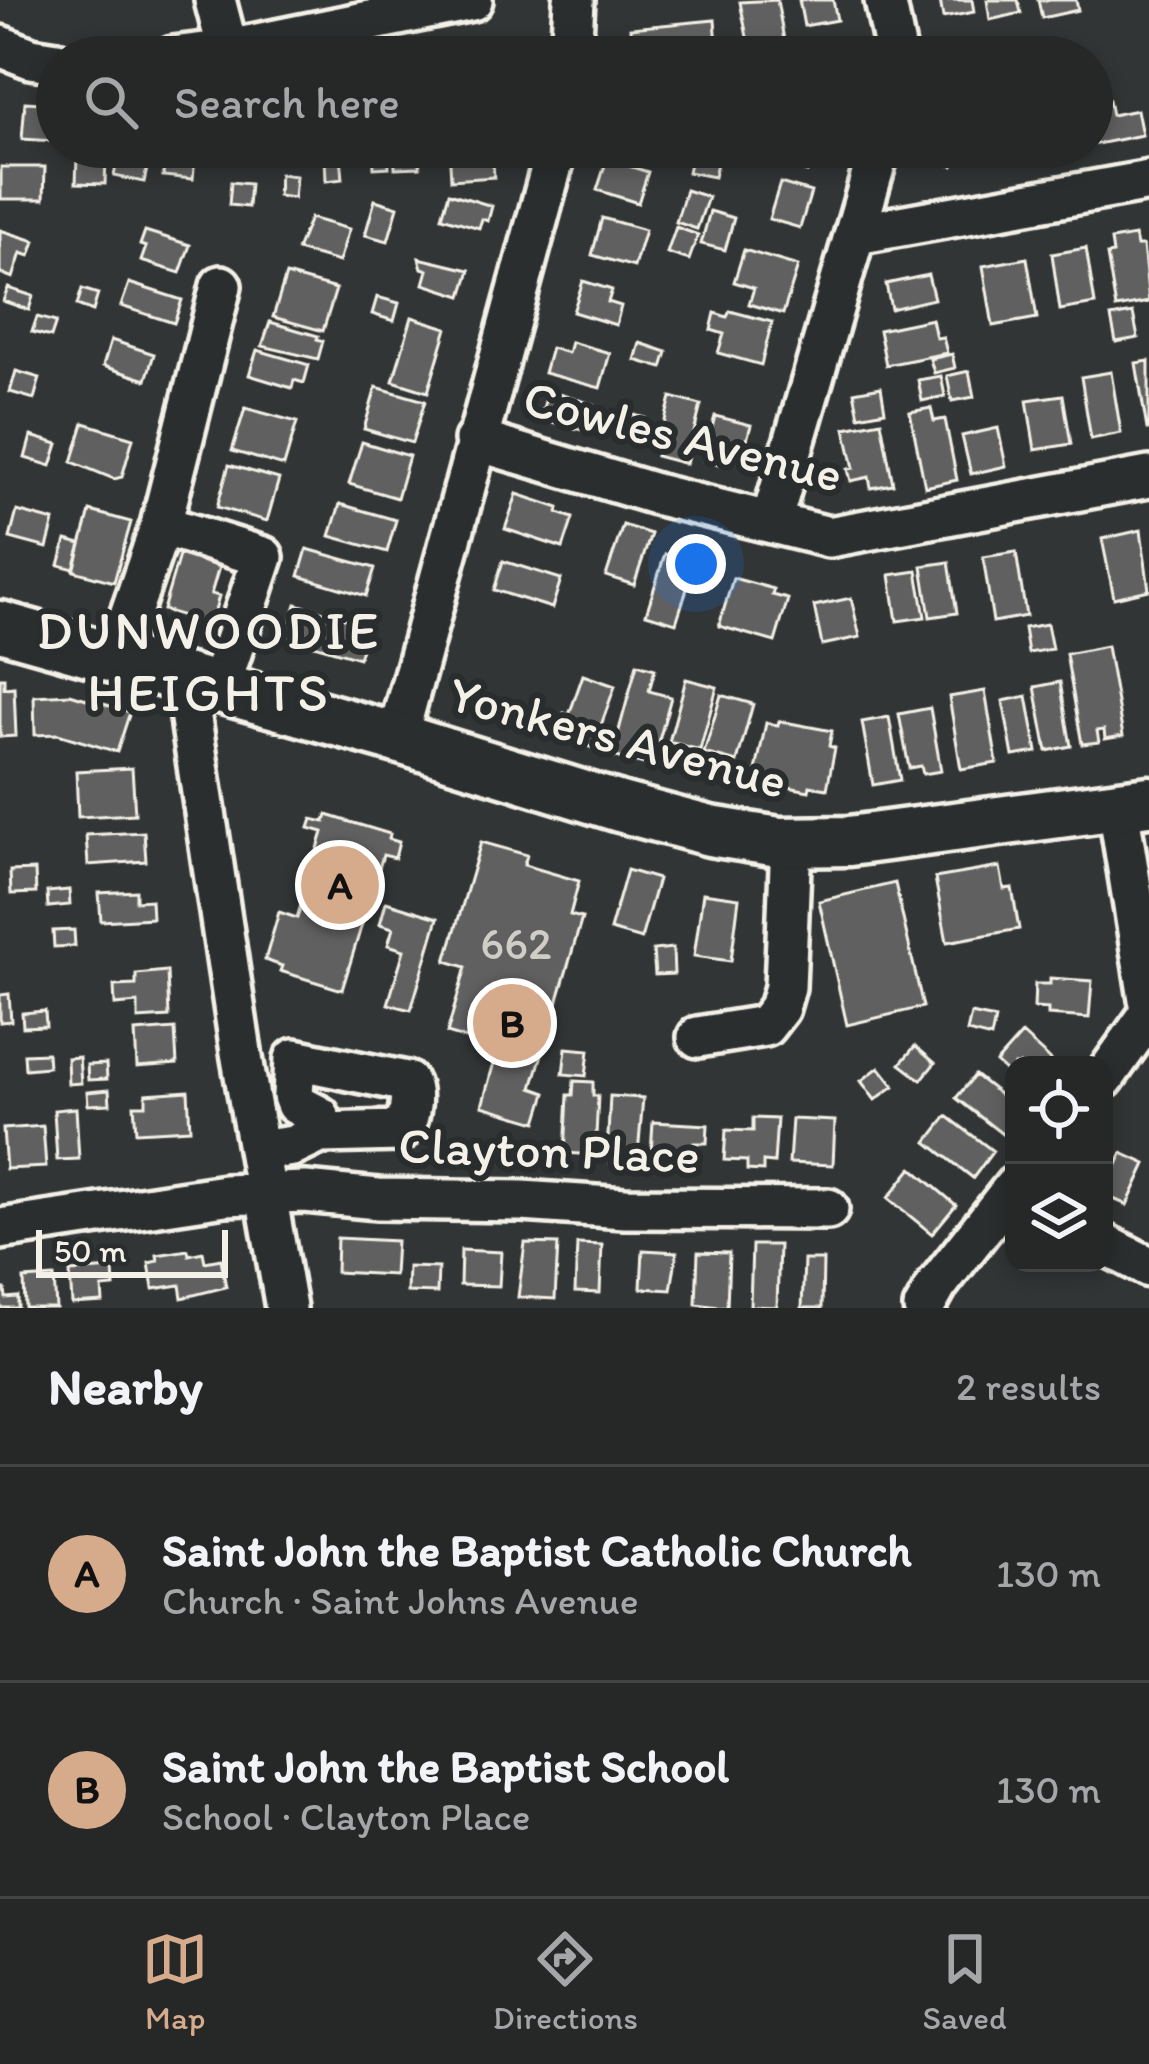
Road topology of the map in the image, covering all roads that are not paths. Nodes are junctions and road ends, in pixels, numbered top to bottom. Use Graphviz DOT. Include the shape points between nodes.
graph roads {
  1 [pos="215,0"];
  2 [pos="472,0"];
  3 [pos="574,0"];
  4 [pos="884,0"];
  5 [pos="224,36"];
  6 [pos="296,36"];
  7 [pos="572,36"];
  8 [pos="892,36"];
  9 [pos="0,46"];
  10 [pos="36,59"];
  11 [pos="551,168"];
  12 [pos="874,168"];
  13 [pos="1149,181"];
  14 [pos="856,234"];
  15 [pos="221,286"];
  16 [pos="475,440"];
  17 [pos="1149,477"];
  18 [pos="771,521"];
  19 [pos="161,525"];
  20 [pos="0,626"];
  21 [pos="115,659"];
  22 [pos="202,684"];
  23 [pos="397,738"];
  24 [pos="1134,804"];
  25 [pos="790,842"];
  26 [pos="1145,945"];
  27 [pos="1149,999"];
  28 [pos="1149,1015"];
  29 [pos="698,1037"];
  30 [pos="1113,1065"];
  31 [pos="320,1133"];
  32 [pos="259,1150"];
  33 [pos="266,1194"];
  34 [pos="1005,1203"];
  35 [pos="828,1209"];
  36 [pos="0,1228"];
  37 [pos="1113,1249"];
  38 [pos="1149,1267"];
  39 [pos="286,1308"];
  40 [pos="924,1308"];
  1 -- 5 [label="street"];
  2 -- 6 [label="street"];
  3 -- 7 [label="street"];
  4 -- 8 [label="street"];
  9 -- 10 [label="street"];
  11 -- 16 [label="street"];
  12 -- 14 [label="street"];
  13 -- 14 [label="street"];
  14 -- 18 [label="street"];
  15 -- 19 [label="street"];
  16 -- 18 [label="street, Cowles Avenue"];
  16 -- 23 [label="street"];
  17 -- 18 [label="street, Cowles Avenue" via="829,537"];
  19 -- 21 [label="street"];
  19 -- 22 [label="street" via="263,557 236,639"];
  20 -- 21 [label="main road, Yonkers Avenue"];
  21 -- 22 [label="main road, Yonkers Avenue"];
  22 -- 23 [label="main road, Yonkers Avenue"];
  22 -- 32 [label="street"];
  23 -- 25 [label="main road, Yonkers Avenue" via="710,831"];
  24 -- 25 [label="main road, Yonkers Avenue"];
  24 -- 26 [label="street"];
  25 -- 29 [label="street" via="779,1008 765,1026"];
  26 -- 27 [label="street"];
  28 -- 30 [label="street"];
  31 -- 32 [label="street"];
  32 -- 33 [label="street"];
  33 -- 35 [label="street, Clayton Place"];
  33 -- 36 [label="street, Clayton Place"];
  33 -- 39 [label="street"];
  34 -- 40 [label="street"];
  37 -- 38 [label="street"];
}
